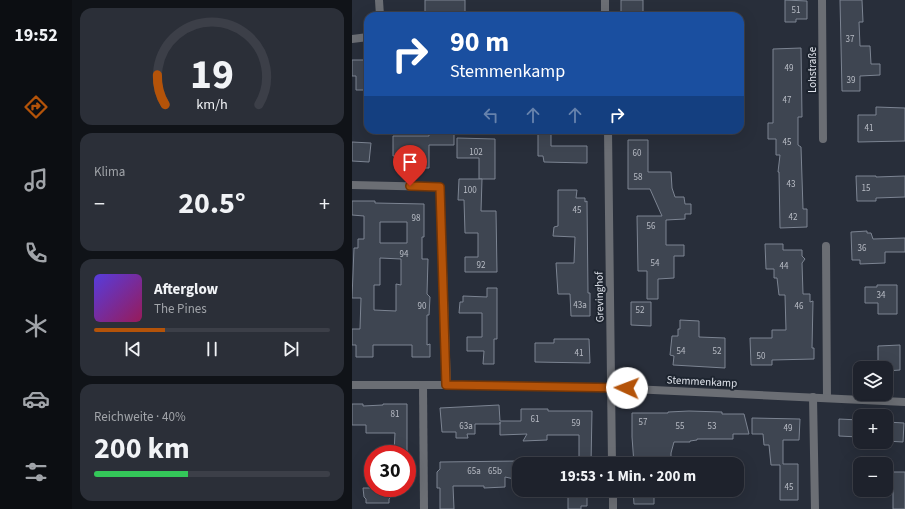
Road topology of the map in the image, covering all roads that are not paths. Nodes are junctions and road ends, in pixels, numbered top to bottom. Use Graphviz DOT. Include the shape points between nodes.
graph roads {
  1 [pos="379,0"];
  2 [pos="605,0"];
  3 [pos="822,0"];
  4 [pos="380,12"];
  5 [pos="605,12"];
  6 [pos="364,38"];
  7 [pos="352,39"];
  8 [pos="608,134"];
  9 [pos="823,139"];
  10 [pos="352,185"];
  11 [pos="826,246"];
  12 [pos="352,385"];
  13 [pos="423,385"];
  14 [pos="446,385"];
  15 [pos="611,388"];
  16 [pos="813,397"];
  17 [pos="827,397"];
  18 [pos="905,402"];
  19 [pos="612,457"];
  20 [pos="613,497"];
  21 [pos="424,509"];
  22 [pos="613,509"];
  23 [pos="815,509"];
  1 -- 4 [label="street"];
  2 -- 5 [label="street"];
  3 -- 9 [label="street, Lohstraße"];
  6 -- 7 [label="street"];
  8 -- 15 [label="street, Grevinghof"];
  10 -- 14 [label="street" via="440,187"];
  11 -- 17 [label="street"];
  12 -- 13 [label="street, Stemmenkamp"];
  13 -- 14 [label="street, Stemmenkamp"];
  13 -- 21 [label="street"];
  14 -- 15 [label="street, Stemmenkamp"];
  15 -- 16 [label="street, Stemmenkamp"];
  15 -- 19 [label="street, Grevinghof"];
  16 -- 17 [label="street, Stemmenkamp"];
  16 -- 23 [label="street"];
  17 -- 18 [label="street, Stemmenkamp"];
  20 -- 22 [label="street"];
}
